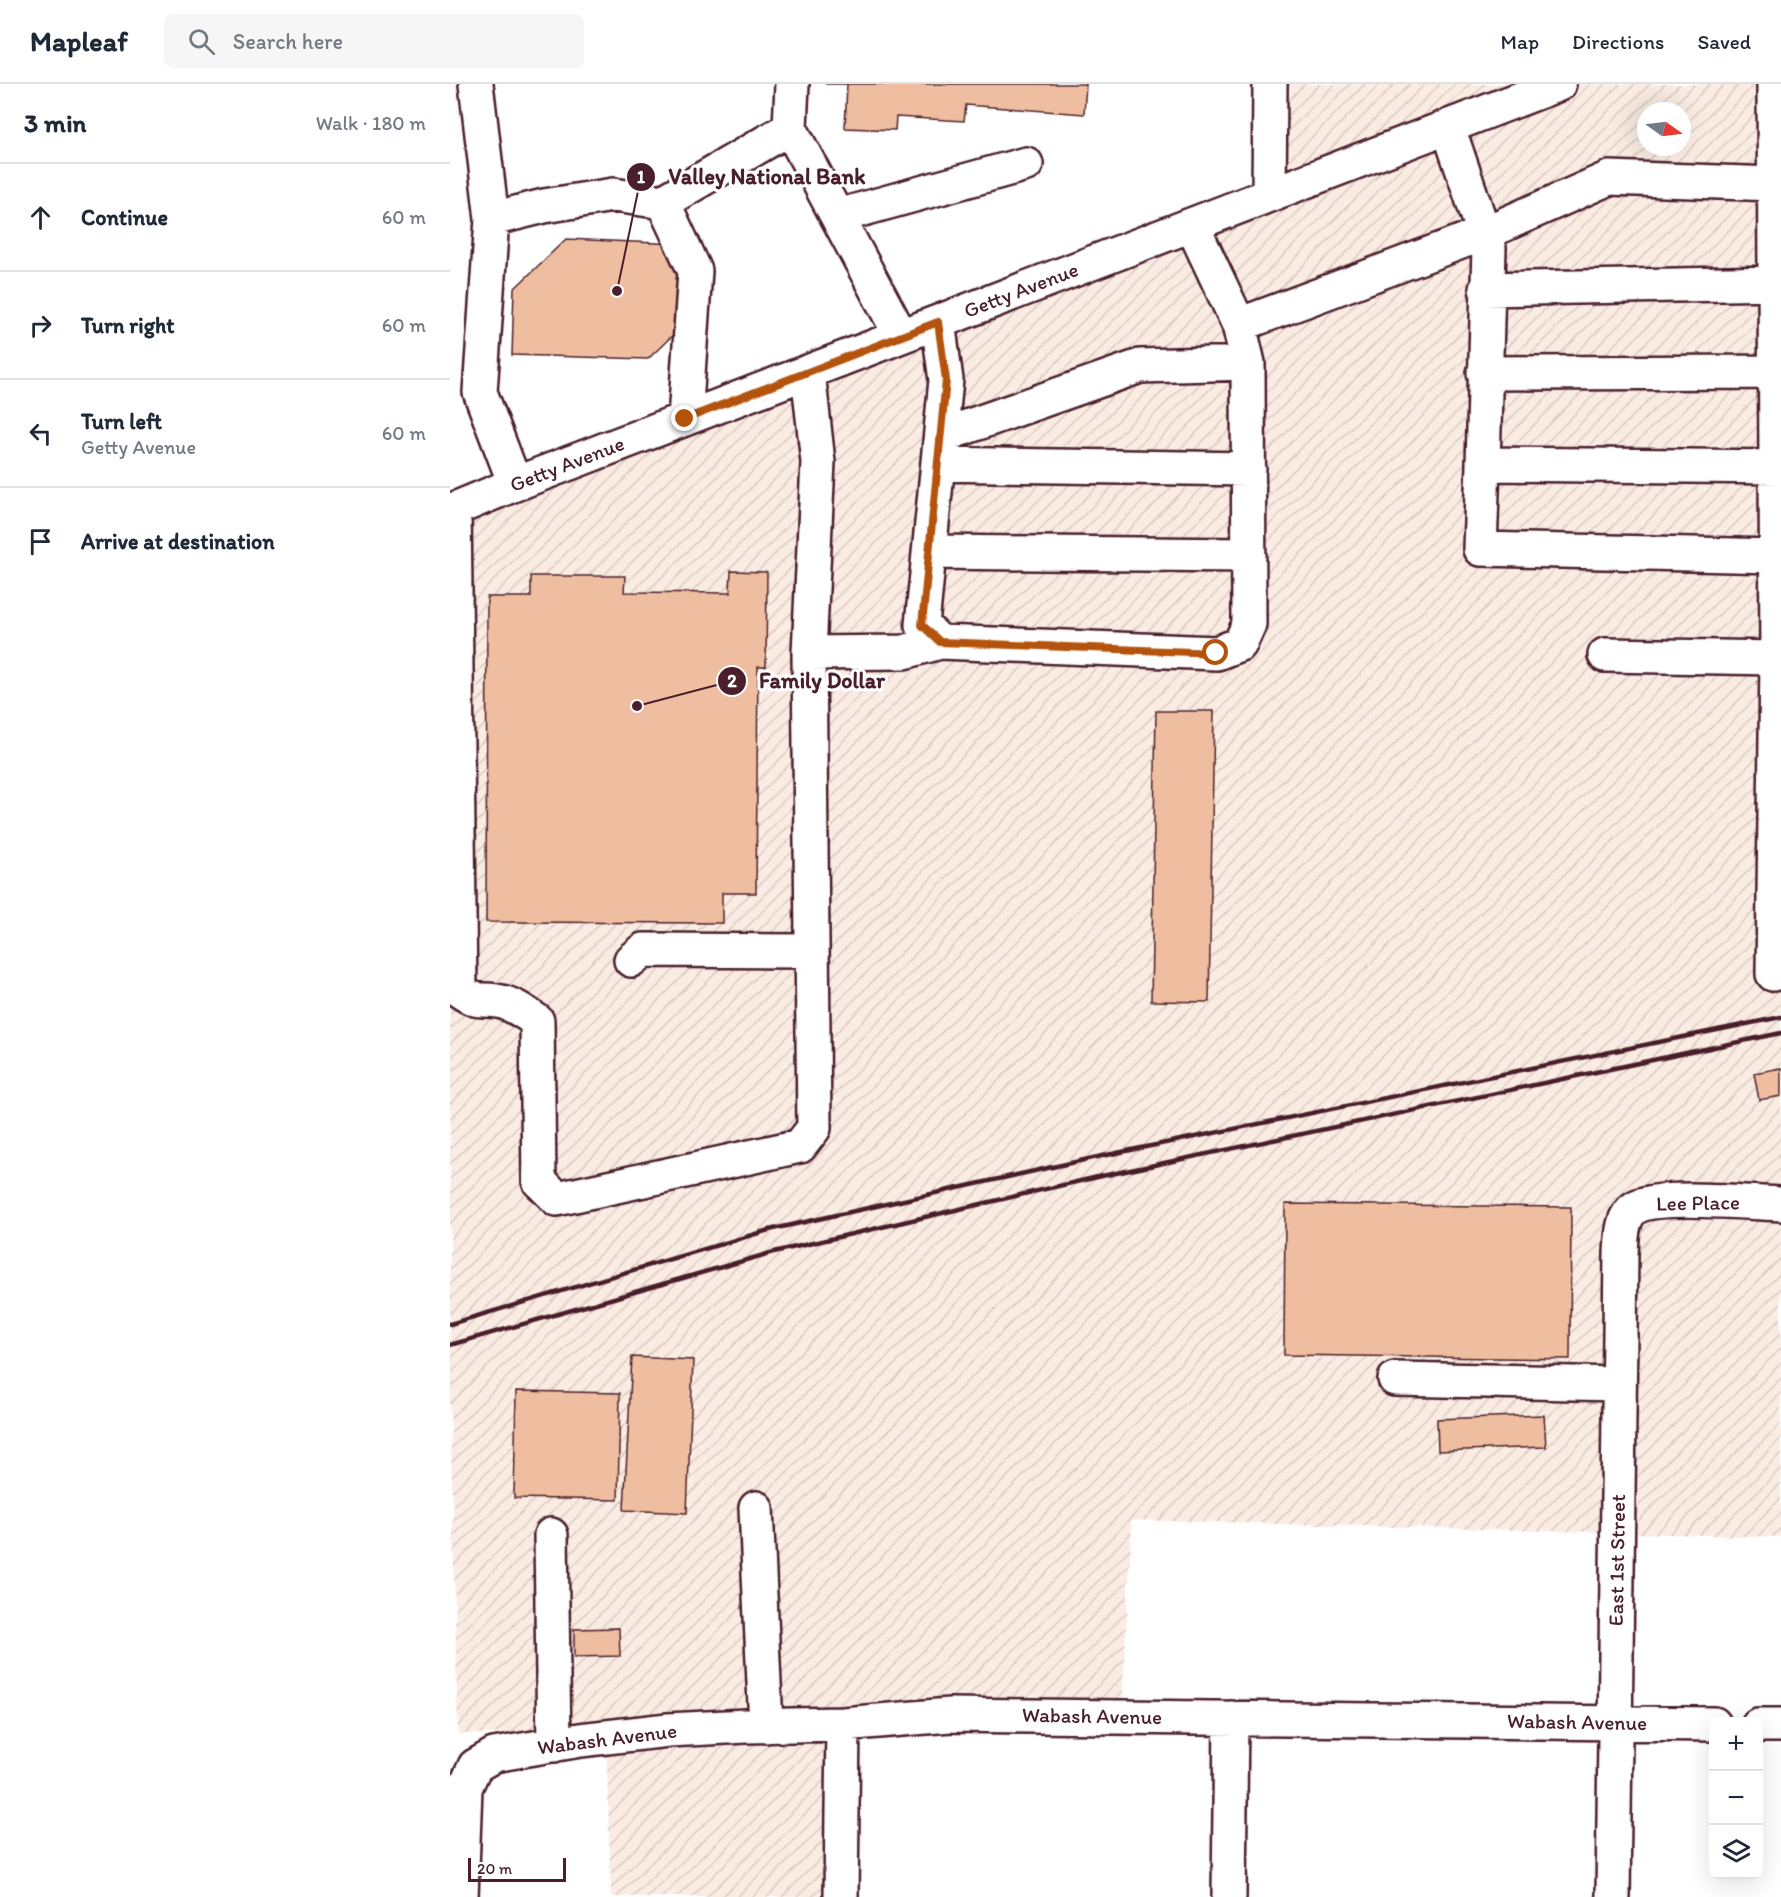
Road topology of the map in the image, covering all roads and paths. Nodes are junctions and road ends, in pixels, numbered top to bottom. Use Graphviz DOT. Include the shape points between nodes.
graph roads {
  1 [pos="476,84"];
  2 [pos="792,84"];
  3 [pos="1270,84"];
  4 [pos="1559,84"];
  5 [pos="1774,84"];
  6 [pos="1448,127"];
  7 [pos="790,128"];
  8 [pos="1026,164"];
  9 [pos="1774,184"];
  10 [pos="1269,195"];
  11 [pos="663,202"];
  12 [pos="838,216"];
  13 [pos="492,219"];
  14 [pos="1192,225"];
  15 [pos="1485,233"];
  16 [pos="1775,283"];
  17 [pos="1486,289"];
  18 [pos="938,322"];
  19 [pos="1239,325"];
  20 [pos="902,336"];
  21 [pos="1248,363"];
  22 [pos="808,372"];
  23 [pos="1775,372"];
  24 [pos="1484,373"];
  25 [pos="685,419"];
  26 [pos="939,451"];
  27 [pos="1483,464"];
  28 [pos="1778,467"];
  29 [pos="1248,469"];
  30 [pos="515,484"];
  31 [pos="452,510"];
  32 [pos="930,552"];
  33 [pos="1249,555"];
  34 [pos="1776,556"];
  35 [pos="940,642"];
  36 [pos="809,653"];
  37 [pos="1605,655"];
  38 [pos="1779,658"];
  39 [pos="812,951"];
  40 [pos="632,960"];
  41 [pos="1773,974"];
  42 [pos="1781,1204"];
  43 [pos="1624,1223"];
  44 [pos="1395,1379"];
  45 [pos="1619,1384"];
  46 [pos="756,1508"];
  47 [pos="551,1535"];
  48 [pos="1231,1718"];
  49 [pos="1614,1723"];
  50 [pos="843,1724"];
  51 [pos="1709,1724"];
  52 [pos="1763,1725"];
  53 [pos="1781,1725"];
  54 [pos="766,1726"];
  55 [pos="554,1745"];
  56 [pos="461,1897"];
  57 [pos="841,1897"];
  58 [pos="1229,1897"];
  59 [pos="1613,1897"];
  1 -- 13 [label="street"];
  2 -- 7 [label="street"];
  3 -- 10 [label="street"];
  4 -- 6 [label="street, Getty Avenue"];
  5 -- 9 [label="street"];
  6 -- 10 [label="street, Getty Avenue"];
  6 -- 15 [label="street"];
  7 -- 11 [label="street"];
  7 -- 12 [label="street"];
  8 -- 12 [label="street"];
  9 -- 15 [label="street" via="1609,178"];
  9 -- 16 [label="street"];
  10 -- 14 [label="street, Getty Avenue"];
  11 -- 13 [label="street" via="613,195"];
  11 -- 25 [label="street" via="695,271"];
  12 -- 20 [label="street"];
  13 -- 30 [label="street" via="480,392"];
  14 -- 18 [label="street, Getty Avenue"];
  14 -- 19 [label="street"];
  15 -- 17 [label="street" via="1489,248"];
  15 -- 19 [label="street"];
  16 -- 17 [label="street"];
  16 -- 23 [label="street"];
  17 -- 24 [label="street"];
  18 -- 20 [label="street, Getty Avenue"];
  18 -- 26 [label="street" via="946,380"];
  19 -- 21 [label="street"];
  20 -- 22 [label="street, Getty Avenue"];
  21 -- 26 [label="street" via="1140,366"];
  21 -- 29 [label="street"];
  22 -- 25 [label="street, Getty Avenue"];
  22 -- 36 [label="street" via="818,462"];
  23 -- 24 [label="street"];
  23 -- 28 [label="street"];
  24 -- 27 [label="street"];
  25 -- 30 [label="street, Getty Avenue"];
  26 -- 29 [label="street"];
  26 -- 32 [label="street"];
  27 -- 28 [label="street"];
  27 -- 34 [label="street" via="1480,549"];
  28 -- 34 [label="street"];
  29 -- 33 [label="street"];
  30 -- 31 [label="street, Getty Avenue"];
  31 -- 39 [label="street" via="460,992 474,1001 498,1001 517,1007 537,1021 538,1181 557,1199 800,1146 814,1128"];
  32 -- 33 [label="street"];
  32 -- 35 [label="street" via="922,625"];
  33 -- 35 [label="street" via="1249,624 1240,644 1216,653"];
  34 -- 38 [label="street"];
  35 -- 36 [label="street" via="904,652"];
  36 -- 39 [label="street"];
  37 -- 38 [label="street"];
  38 -- 41 [label="street"];
  39 -- 40 [label="street" via="643,950"];
  42 -- 43 [label="street, Lee Place" via="1662,1200 1636,1207"];
  43 -- 45 [label="street, East 1st Street"];
  44 -- 45 [label="street"];
  45 -- 49 [label="street, East 1st Street"];
  46 -- 54 [label="street"];
  47 -- 55 [label="street"];
  48 -- 49 [label="street, Wabash Avenue"];
  48 -- 50 [label="street, Wabash Avenue" via="950,1715"];
  48 -- 58 [label="street"];
  49 -- 51 [label="street, Wabash Avenue"];
  49 -- 59 [label="street, East 1st Street"];
  50 -- 54 [label="street, Wabash Avenue"];
  50 -- 57 [label="street"];
  52 -- 53 [label="street"];
  54 -- 55 [label="street, Wabash Avenue" via="668,1730"];
  55 -- 56 [label="street, Wabash Avenue" via="494,1755 475,1767 465,1788"];
}
